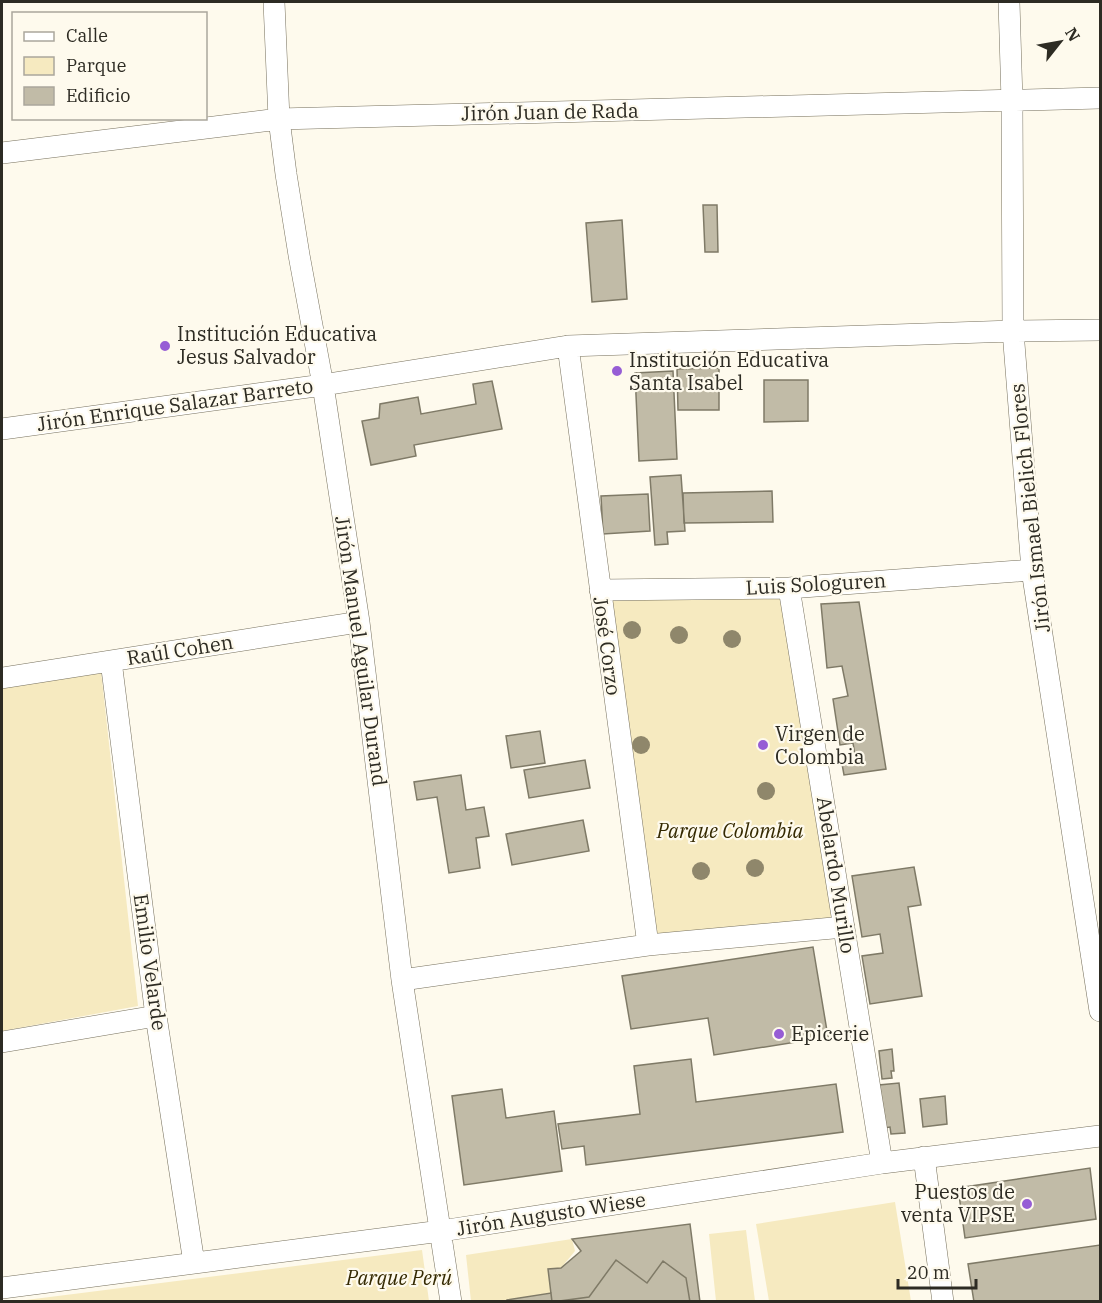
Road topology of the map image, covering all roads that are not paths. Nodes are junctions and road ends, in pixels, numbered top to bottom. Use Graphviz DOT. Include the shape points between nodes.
graph roads {
  1 [pos="274,2"];
  2 [pos="1009,2"];
  3 [pos="1101,98"];
  4 [pos="1012,101"];
  5 [pos="279,119"];
  6 [pos="2,153"];
  7 [pos="1101,330"];
  8 [pos="1013,331"];
  9 [pos="568,346"];
  10 [pos="323,385"];
  11 [pos="2,429"];
  12 [pos="1032,570"];
  13 [pos="789,588"];
  14 [pos="600,590"];
  15 [pos="359,622"];
  16 [pos="111,661"];
  17 [pos="2,678"];
  18 [pos="1092,891"];
  19 [pos="844,927"];
  20 [pos="648,945"];
  21 [pos="402,980"];
  22 [pos="1101,1011"];
  23 [pos="156,1016"];
  24 [pos="2,1042"];
  25 [pos="1101,1136"];
  26 [pos="924,1157"];
  27 [pos="882,1162"];
  28 [pos="441,1231"];
  29 [pos="194,1263"];
  30 [pos="2,1288"];
  31 [pos="451,1302"];
  32 [pos="943,1302"];
  1 -- 5 [label="street, Jirón Manuel Aguilar Durand"];
  2 -- 4 [label="street, Jirón Ismael Bielich Flores"];
  3 -- 4 [label="street, Jirón Juan de Rada"];
  4 -- 5 [label="street, Jirón Juan de Rada"];
  4 -- 8 [label="street, Jirón Ismael Bielich Flores"];
  5 -- 6 [label="street, Jirón Juan de Rada"];
  5 -- 10 [label="street, Jirón Manuel Aguilar Durand"];
  7 -- 8 [label="street, Jirón Enrique Salazar Barreto"];
  8 -- 9 [label="street, Jirón Enrique Salazar Barreto"];
  8 -- 12 [label="street, Jirón Ismael Bielich Flores"];
  9 -- 10 [label="street, Jirón Enrique Salazar Barreto"];
  9 -- 14 [label="street, José Corzo"];
  10 -- 11 [label="street, Jirón Enrique Salazar Barreto"];
  10 -- 15 [label="street, Jirón Manuel Aguilar Durand"];
  12 -- 13 [label="street, Luis Sologuren"];
  12 -- 18 [label="street, Jirón Ismael Bielich Flores"];
  13 -- 14 [label="street, Luis Sologuren"];
  13 -- 19 [label="street, Abelardo Murillo"];
  14 -- 20 [label="street, José Corzo"];
  15 -- 16 [label="street, Raúl Cohen"];
  15 -- 21 [label="street, Jirón Manuel Aguilar Durand"];
  16 -- 17 [label="street, Raúl Cohen"];
  16 -- 23 [label="street, Emilio Velarde"];
  18 -- 22 [label="street, Jirón Ismael Bielich Flores"];
  19 -- 20 [label="street"];
  19 -- 27 [label="street, Abelardo Murillo"];
  20 -- 21 [label="street"];
  21 -- 28 [label="street, Jirón Manuel Aguilar Durand"];
  23 -- 24 [label="street"];
  23 -- 29 [label="street, Emilio Velarde"];
  25 -- 26 [label="street, Jirón Augusto Wiese"];
  26 -- 27 [label="street, Jirón Augusto Wiese"];
  26 -- 32 [label="street"];
  27 -- 28 [label="street, Jirón Augusto Wiese"];
  28 -- 29 [label="street, Jirón Augusto Wiese"];
  28 -- 31 [label="street, Jirón Manuel Aguilar Durand"];
  29 -- 30 [label="street, Jirón Augusto Wiese"];
}
